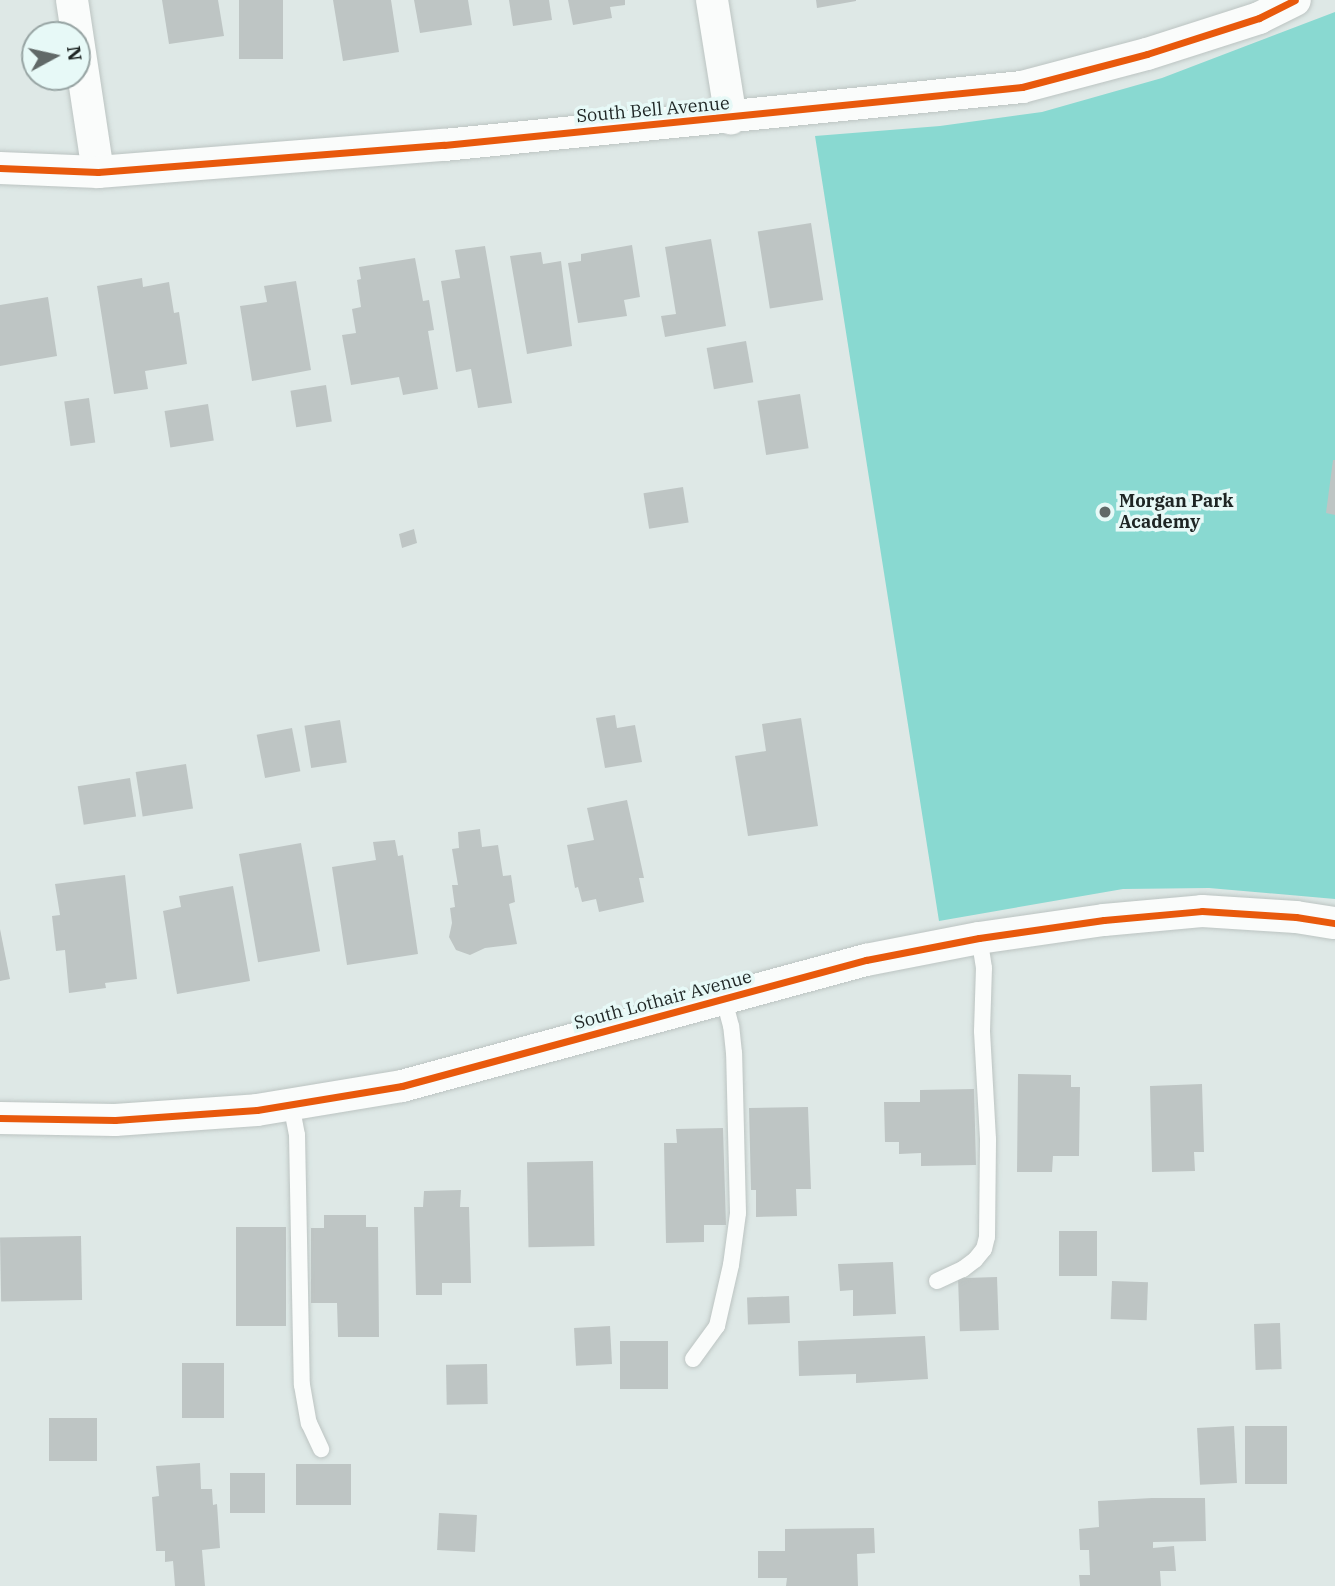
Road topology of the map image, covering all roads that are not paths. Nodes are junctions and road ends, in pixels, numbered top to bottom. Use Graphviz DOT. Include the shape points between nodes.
graph roads {
  1 [pos="72,0"];
  2 [pos="712,0"];
  3 [pos="1296,0"];
  4 [pos="731,118"];
  5 [pos="0,168"];
  6 [pos="98,172"];
  7 [pos="1335,923"];
  8 [pos="979,938"];
  9 [pos="724,1000"];
  10 [pos="291,1104"];
  11 [pos="0,1118"];
  12 [pos="937,1281"];
  13 [pos="694,1359"];
  14 [pos="321,1448"];
  1 -- 6 [label="street"];
  2 -- 4 [label="street"];
  3 -- 4 [label="street, South Bell Avenue" via="1259,18 1160,50 1022,87"];
  4 -- 6 [label="street, South Bell Avenue"];
  5 -- 6 [label="street, South Bell Avenue"];
  7 -- 8 [label="street, South Lothair Avenue" via="1202,911"];
  8 -- 9 [label="street, South Lothair Avenue" via="866,961"];
  8 -- 12 [label="lane" via="984,968 987,1237 975,1260"];
  9 -- 10 [label="street, South Lothair Avenue" via="402,1086"];
  9 -- 13 [label="lane" via="734,1054 738,1213 717,1326"];
  10 -- 11 [label="street, South Lothair Avenue" via="115,1120"];
  10 -- 14 [label="lane" via="297,1135 302,1385 309,1423"];
}
